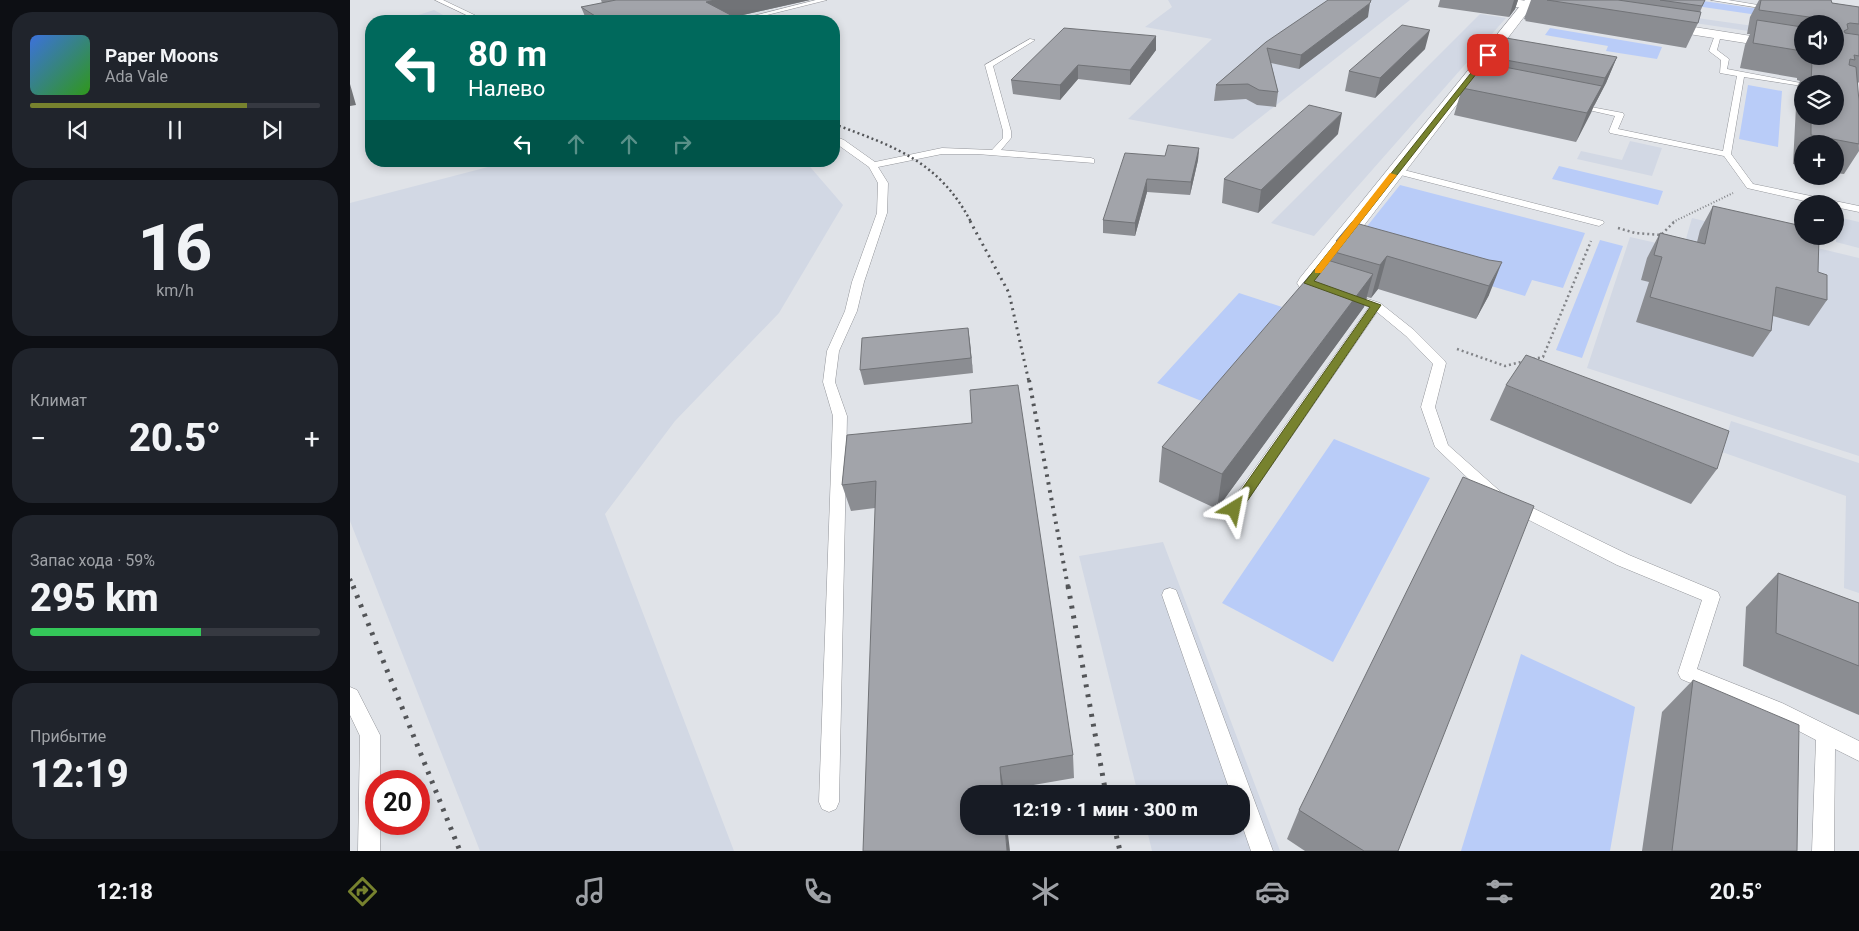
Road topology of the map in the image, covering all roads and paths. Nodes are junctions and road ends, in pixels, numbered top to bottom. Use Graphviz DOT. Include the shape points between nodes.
graph roads {
  1 [pos="438,0"];
  2 [pos="824,0"];
  3 [pos="1497,0"];
  4 [pos="1714,0"];
  5 [pos="1529,2"];
  6 [pos="1782,10"];
  7 [pos="1576,12"];
  8 [pos="471,15"];
  9 [pos="761,15"];
  10 [pos="1642,23"];
  11 [pos="1718,35"];
  12 [pos="1032,40"];
  13 [pos="1794,47"];
  14 [pos="1741,74"];
  15 [pos="1794,83"];
  16 [pos="1562,104"];
  17 [pos="840,142"];
  18 [pos="995,152"];
  19 [pos="1727,154"];
  20 [pos="1091,161"];
  21 [pos="873,165"];
  22 [pos="1396,171"];
  23 [pos="1750,186"];
  24 [pos="1794,195"];
  25 [pos="1844,206"];
  26 [pos="1859,209"];
  27 [pos="1599,223"];
  28 [pos="1308,283"];
  29 [pos="1376,305"];
  30 [pos="1453,348"];
  31 [pos="1234,509"];
  32 [pos="1170,595"];
  33 [pos="350,696"];
  34 [pos="1826,735"];
  35 [pos="1859,751"];
  36 [pos="830,802"];
  37 [pos="369,851"];
  38 [pos="1262,851"];
  39 [pos="1823,851"];
  1 -- 8 [label="lane"];
  2 -- 9 [label="lane"];
  3 -- 5 [label="street"];
  4 -- 6 [label="lane"];
  5 -- 7 [label="street"];
  5 -- 22 [label="street" via="1469,85"];
  10 -- 11 [label="street"];
  11 -- 13 [label="street"];
  11 -- 14 [label="lane" via="1713,51 1725,59 1723,70"];
  12 -- 18 [label="lane" via="988,65 1007,132 1007,138"];
  14 -- 15 [label="lane"];
  14 -- 19 [label="lane"];
  16 -- 19 [label="lane" via="1620,116 1612,131"];
  17 -- 21 [label="lane"];
  18 -- 20 [label="lane"];
  18 -- 21 [label="lane" via="942,151"];
  19 -- 23 [label="lane"];
  21 -- 36 [label="lane" via="883,182 882,213 851,311 833,351 828,382 840,416"];
  22 -- 27 [label="lane"];
  22 -- 28 [label="street" via="1342,247"];
  23 -- 24 [label="lane"];
  23 -- 27 [label="path" via="1676,219 1661,235"];
  25 -- 26 [label="lane"];
  27 -- 30 [label="path" via="1543,357 1505,366"];
  28 -- 29 [label="lane"];
  29 -- 31 [label="lane"];
  29 -- 34 [label="lane" via="1440,363 1428,407 1442,447 1497,497 1623,560 1712,597 1687,673 1775,708"];
  32 -- 38 [label="lane"];
  33 -- 37 [label="lane" via="370,735"];
  34 -- 35 [label="lane"];
  34 -- 39 [label="lane"];
}
